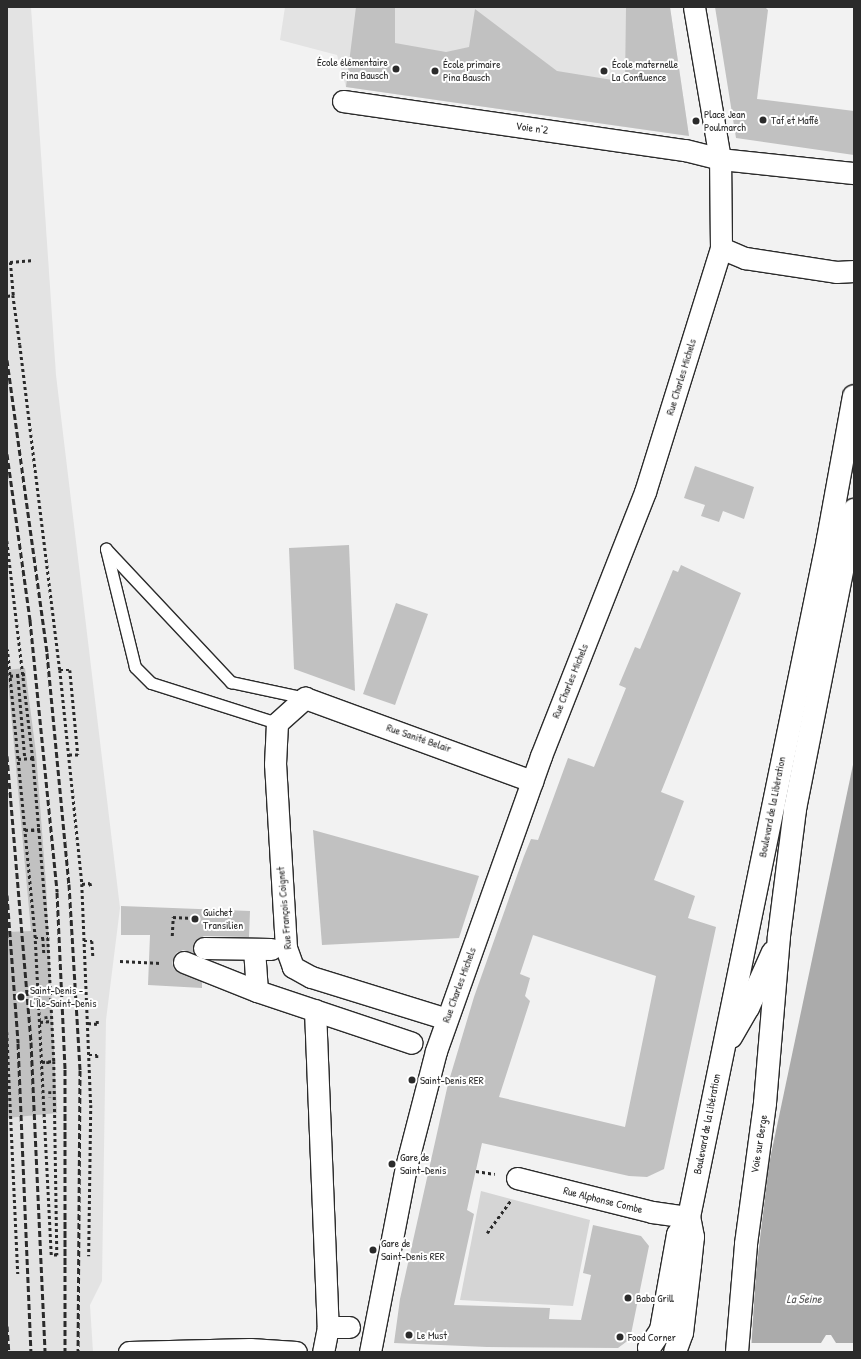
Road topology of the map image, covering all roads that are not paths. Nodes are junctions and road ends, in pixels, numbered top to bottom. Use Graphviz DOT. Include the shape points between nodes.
graph roads {
  1 [pos="694,7"];
  2 [pos="343,101"];
  3 [pos="720,159"];
  4 [pos="854,174"];
  5 [pos="721,248"];
  6 [pos="852,273"];
  7 [pos="854,396"];
  8 [pos="854,510"];
  9 [pos="305,698"];
  10 [pos="277,723"];
  11 [pos="532,781"];
  12 [pos="747,932"];
  13 [pos="779,936"];
  14 [pos="204,948"];
  15 [pos="184,962"];
  16 [pos="257,991"];
  17 [pos="755,992"];
  18 [pos="315,1010"];
  19 [pos="447,1019"];
  20 [pos="772,1036"];
  21 [pos="412,1043"];
  22 [pos="721,1053"];
  23 [pos="517,1178"];
  24 [pos="689,1217"];
  25 [pos="328,1327"];
  26 [pos="349,1327"];
  27 [pos="645,1350"];
  28 [pos="129,1352"];
  29 [pos="296,1352"];
  30 [pos="323,1352"];
  31 [pos="370,1352"];
  32 [pos="674,1352"];
  33 [pos="738,1352"];
  1 -- 3 [label="street, Rue Charles Michels"];
  2 -- 3 [label="street, Voie n°2" via="685,150"];
  3 -- 4 [label="street"];
  3 -- 5 [label="street, Rue Charles Michels"];
  5 -- 6 [label="street" via="745,258"];
  5 -- 11 [label="street, Rue Charles Michels" via="645,492"];
  7 -- 12 [label="main road, Boulevard de la Libération" via="828,539"];
  8 -- 13 [label="main road, Boulevard de la Libération" via="795,809"];
  9 -- 10 [label="street"];
  9 -- 10 [label="lane" via="231,682 106,548 135,667 151,683"];
  9 -- 11 [label="street, Rue Sanité Belair"];
  10 -- 19 [label="street, Rue François Coignet" via="275,764 285,941 293,967 311,977"];
  11 -- 19 [label="street, Rue Charles Michels"];
  12 -- 17 [label="main road"];
  12 -- 22 [label="main road, Boulevard de la Libération"];
  13 -- 17 [label="main road"];
  13 -- 20 [label="main road, Voie sur Berge"];
  14 -- 16 [label="street" via="262,949"];
  15 -- 16 [label="street"];
  16 -- 18 [label="street"];
  17 -- 20 [label="main road"];
  17 -- 22 [label="main road"];
  18 -- 21 [label="street"];
  18 -- 25 [label="street"];
  19 -- 31 [label="street, Rue Charles Michels" via="436,1051 406,1167"];
  20 -- 33 [label="main road, Voie sur Berge" via="746,1244"];
  22 -- 24 [label="main road, Boulevard de la Libération"];
  23 -- 24 [label="street, Rue Alphonse Combe" via="652,1212"];
  24 -- 27 [label="main road, Boulevard de la Libération" via="678,1235 661,1330"];
  24 -- 32 [label="main road, Boulevard de la Libération" via="693,1237 690,1265 682,1333"];
  25 -- 26 [label="street"];
  25 -- 30 [label="street"];
  27 -- 32 [label="main road" via="659,1347"];
  28 -- 29 [label="street" via="250,1349"];
}
